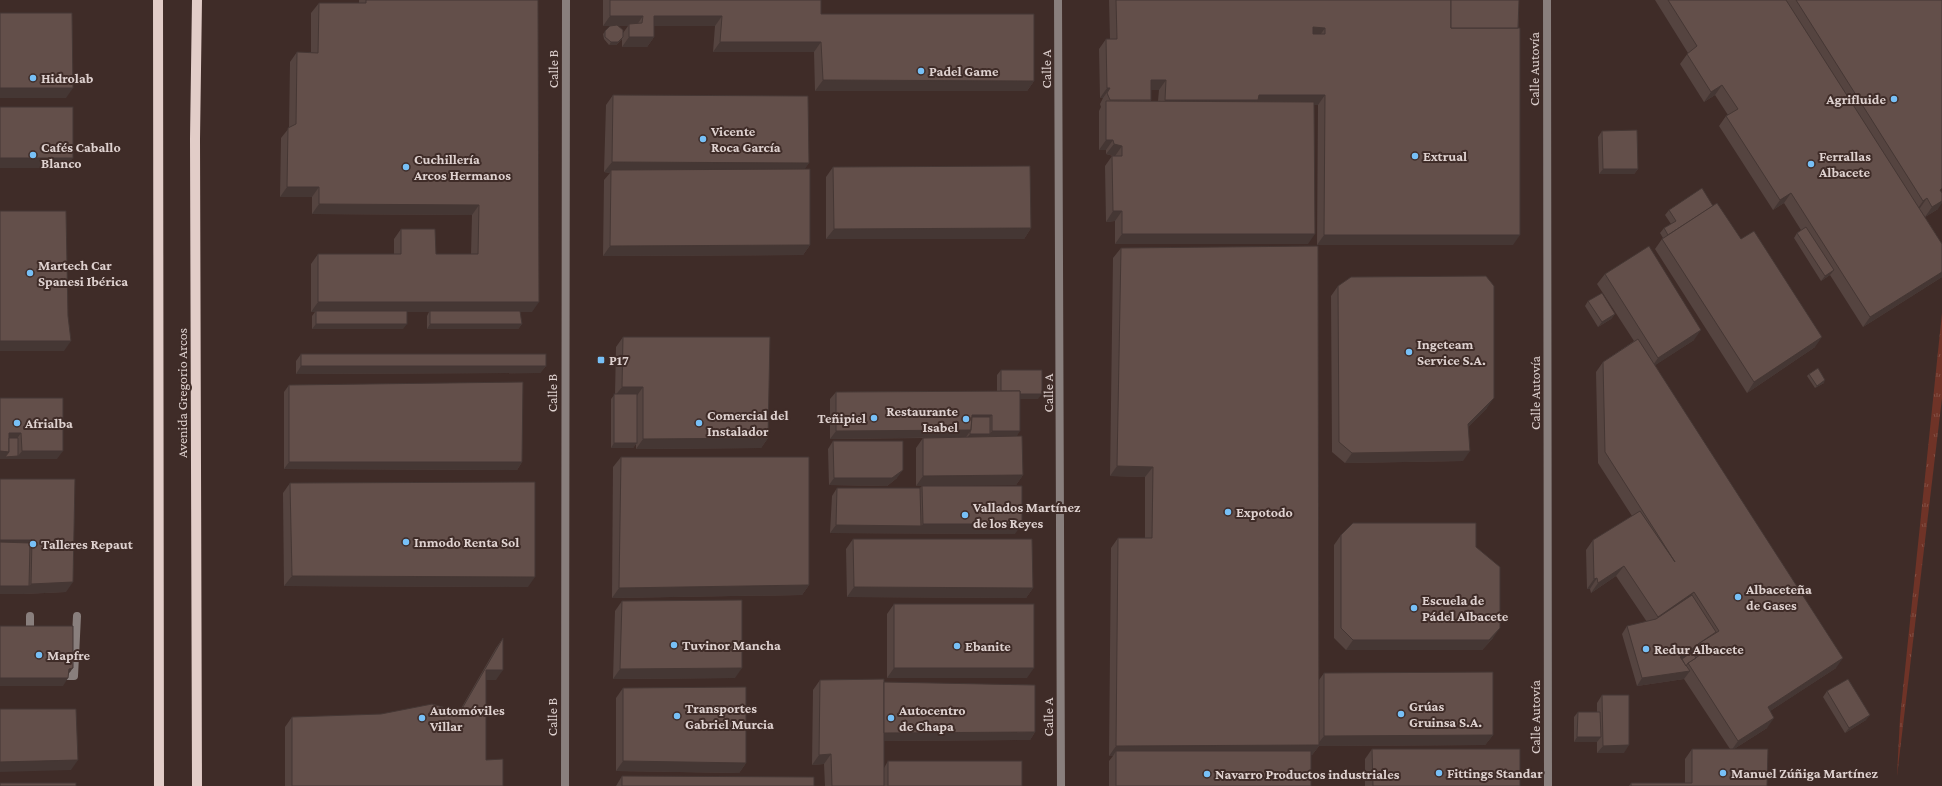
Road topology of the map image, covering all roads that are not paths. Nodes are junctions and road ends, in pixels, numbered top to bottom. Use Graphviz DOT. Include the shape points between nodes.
graph roads {
  1 [pos="158,0"];
  2 [pos="197,0"];
  3 [pos="566,0"];
  4 [pos="1058,0"];
  5 [pos="1548,0"];
  6 [pos="30,616"];
  7 [pos="77,616"];
  8 [pos="30,634"];
  9 [pos="67,676"];
  10 [pos="159,786"];
  11 [pos="197,786"];
  12 [pos="565,786"];
  13 [pos="1062,786"];
  14 [pos="1548,786"];
  1 -- 10 [label="main road, Avenida Gregorio Arcos"];
  2 -- 11 [label="main road, Avenida Gregorio Arcos"];
  3 -- 12 [label="street, Calle B"];
  4 -- 13 [label="street, Calle A"];
  5 -- 14 [label="street, Calle Autovía"];
  6 -- 8 [label="street"];
  7 -- 9 [label="street" via="74,676"];
}
